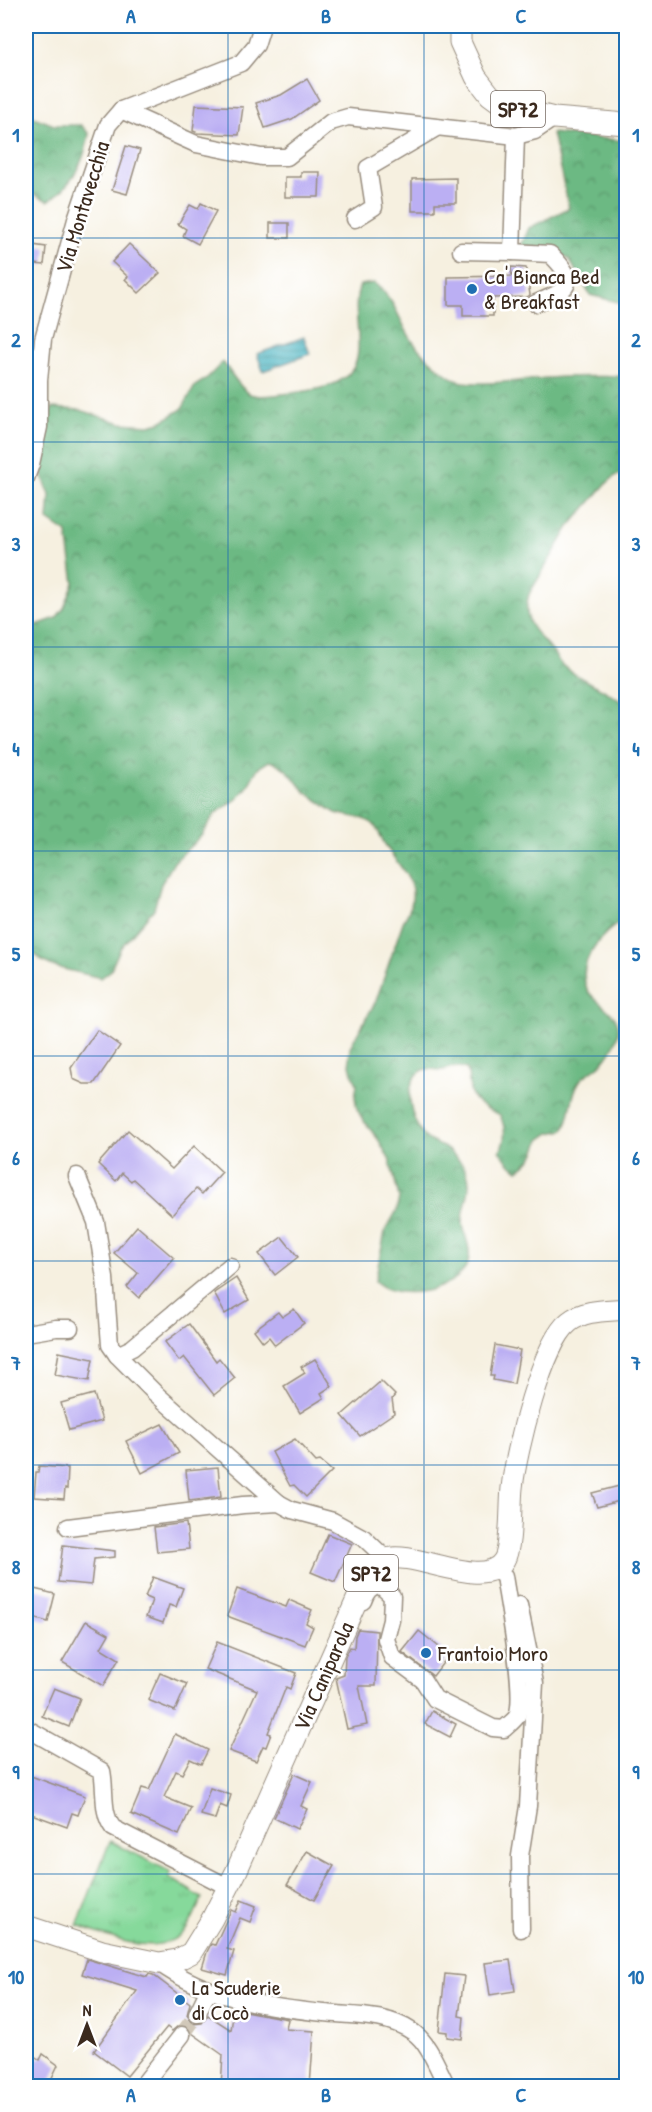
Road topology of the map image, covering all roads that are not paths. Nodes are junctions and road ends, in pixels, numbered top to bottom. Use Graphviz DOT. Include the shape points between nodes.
graph roads {
  1 [pos="262,26"];
  2 [pos="460,26"];
  3 [pos="121,110"];
  4 [pos="554,118"];
  5 [pos="627,124"];
  6 [pos="436,128"];
  7 [pos="516,136"];
  8 [pos="355,219"];
  9 [pos="461,251"];
  10 [pos="512,252"];
  11 [pos="536,303"];
  12 [pos="26,477"];
  13 [pos="77,1176"];
  14 [pos="230,1266"];
  15 [pos="627,1309"];
  16 [pos="70,1328"];
  17 [pos="26,1333"];
  18 [pos="117,1355"];
  19 [pos="279,1503"];
  20 [pos="68,1527"];
  21 [pos="386,1559"];
  22 [pos="499,1566"];
  23 [pos="344,1628"];
  24 [pos="26,1728"];
  25 [pos="228,1887"];
  26 [pos="26,1926"];
  27 [pos="521,1929"];
  28 [pos="159,1963"];
  29 [pos="208,1991"];
  30 [pos="197,2014"];
  31 [pos="182,2035"];
  32 [pos="142,2086"];
  33 [pos="447,2086"];
  1 -- 3 [label="street" via="256,45 241,63"];
  2 -- 4 [label="main road, SP72" via="460,42 476,77 490,95 504,106"];
  3 -- 6 [label="street" via="196,144 261,157 288,158 331,122 348,117"];
  3 -- 12 [label="street, Via Montavecchia" via="108,124 77,216 44,339 39,427"];
  4 -- 5 [label="main road, SP72"];
  4 -- 7 [label="street" via="535,131"];
  6 -- 7 [label="street"];
  6 -- 8 [label="street" via="369,168 374,207"];
  7 -- 10 [label="street"];
  9 -- 10 [label="street"];
  10 -- 11 [label="street" via="550,254 564,267 566,286"];
  13 -- 18 [label="street" via="96,1222 110,1345"];
  14 -- 18 [label="street" via="132,1348"];
  15 -- 22 [label="main road" via="585,1314 571,1320 551,1349 517,1455 507,1555"];
  16 -- 17 [label="street"];
  18 -- 19 [label="street"];
  19 -- 20 [label="street" via="243,1504"];
  19 -- 21 [label="street" via="333,1521 364,1538"];
  21 -- 22 [label="main road, SP72" via="468,1571 486,1572"];
  21 -- 23 [label="main road, Via Caniparola / SP72" via="376,1566 363,1586"];
  22 -- 23 [label="street" via="504,1576 519,1692 517,1716 504,1729 493,1728 435,1699 423,1680 392,1657 386,1639 392,1596 380,1585 366,1593 354,1622"];
  22 -- 27 [label="street" via="514,1581 535,1683 528,1806 520,1856"];
  23 -- 25 [label="main road, Via Caniparola / SP72"];
  24 -- 25 [label="street" via="102,1770 106,1818 113,1828"];
  25 -- 28 [label="main road, Via Caniparola / SP72" via="191,1953"];
  26 -- 28 [label="main road, SP72" via="102,1951"];
  28 -- 29 [label="street"];
  29 -- 30 [label="street"];
  29 -- 33 [label="street" via="290,2009 374,2017 397,2024 415,2033"];
  31 -- 32 [label="street"];
}
